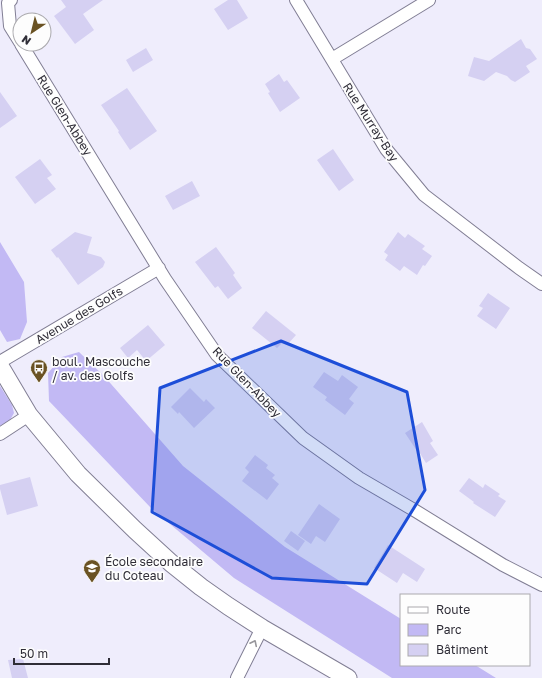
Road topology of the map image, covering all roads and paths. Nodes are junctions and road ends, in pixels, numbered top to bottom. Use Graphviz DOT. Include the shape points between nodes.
graph roads {
  1 [pos="11,0"];
  2 [pos="296,0"];
  3 [pos="429,0"];
  4 [pos="12,29"];
  5 [pos="26,52"];
  6 [pos="332,59"];
  7 [pos="159,268"];
  8 [pos="542,284"];
  9 [pos="0,362"];
  10 [pos="0,366"];
  11 [pos="29,415"];
  12 [pos="0,434"];
  13 [pos="542,585"];
  14 [pos="262,628"];
  15 [pos="237,678"];
  16 [pos="348,678"];
  1 -- 4 [label="street, Rue Glen-Abbey" via="8,3"];
  2 -- 6 [label="street, Rue Murray-Bay"];
  3 -- 6 [label="street"];
  5 -- 7 [label="street, Rue Glen-Abbey"];
  6 -- 8 [label="street, Rue Murray-Bay" via="386,149 424,195"];
  7 -- 9 [label="street, Avenue des Golfs"];
  7 -- 13 [label="street, Rue Glen-Abbey" via="217,355 303,438 359,478 503,565"];
  10 -- 11 [label="street"];
  11 -- 12 [label="street"];
  11 -- 14 [label="street" via="78,474 149,543 201,587"];
  15 -- 14 [label="street, one-way"];
  14 -- 16 [label="street"];
}
